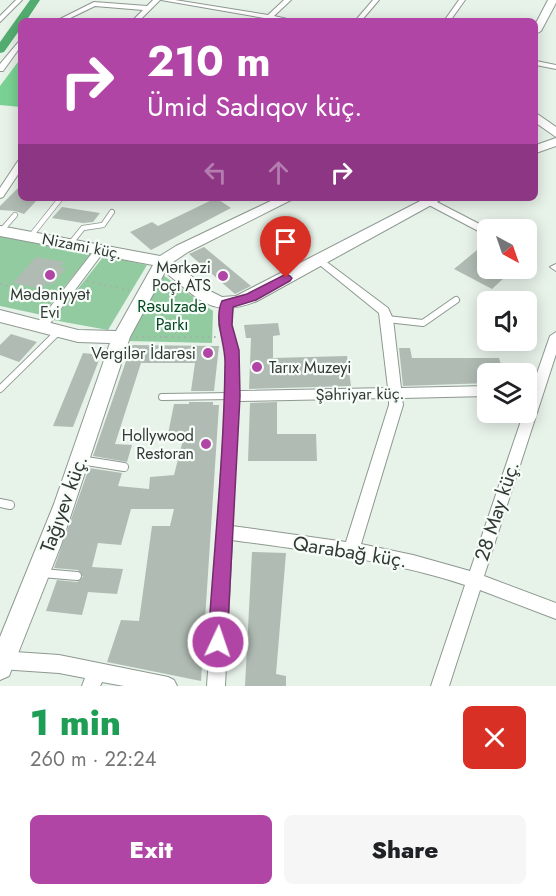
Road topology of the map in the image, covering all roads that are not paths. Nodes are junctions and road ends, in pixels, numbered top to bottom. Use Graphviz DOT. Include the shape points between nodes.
graph roads {
  1 [pos="19,0"];
  2 [pos="157,0"];
  3 [pos="164,0"];
  4 [pos="288,0"];
  5 [pos="376,0"];
  6 [pos="462,0"];
  7 [pos="553,0"];
  8 [pos="146,8"];
  9 [pos="1,16"];
  10 [pos="64,18"];
  11 [pos="138,18"];
  12 [pos="262,18"];
  13 [pos="268,18"];
  14 [pos="361,18"];
  15 [pos="449,18"];
  16 [pos="538,27"];
  17 [pos="18,45"];
  18 [pos="538,63"];
  19 [pos="556,67"];
  20 [pos="0,69"];
  21 [pos="538,119"];
  22 [pos="556,133"];
  23 [pos="556,142"];
  24 [pos="538,148"];
  25 [pos="18,167"];
  26 [pos="2,190"];
  27 [pos="59,201"];
  28 [pos="282,201"];
  29 [pos="432,201"];
  30 [pos="436,201"];
  31 [pos="112,212"];
  32 [pos="15,215"];
  33 [pos="477,225"];
  34 [pos="0,231"];
  35 [pos="30,237"];
  36 [pos="70,244"];
  37 [pos="100,250"];
  38 [pos="320,260"];
  39 [pos="163,262"];
  40 [pos="456,300"];
  41 [pos="227,304"];
  42 [pos="0,316"];
  43 [pos="387,319"];
  44 [pos="50,329"];
  45 [pos="556,336"];
  46 [pos="121,337"];
  47 [pos="537,379"];
  48 [pos="0,388"];
  49 [pos="477,391"];
  50 [pos="396,393"];
  51 [pos="232,396"];
  52 [pos="162,397"];
  53 [pos="522,423"];
  54 [pos="80,460"];
  55 [pos="124,467"];
  56 [pos="0,503"];
  57 [pos="10,505"];
  58 [pos="223,532"];
  59 [pos="351,550"];
  60 [pos="39,573"];
  61 [pos="77,576"];
  62 [pos="474,580"];
  63 [pos="556,611"];
  64 [pos="1,663"];
  65 [pos="95,679"];
  66 [pos="168,686"];
  67 [pos="216,686"];
  68 [pos="440,686"];
  1 -- 9 [label="street"];
  2 -- 8 [label="street"];
  3 -- 12 [label="street"];
  4 -- 13 [label="street"];
  5 -- 14 [label="street"];
  6 -- 15 [label="street"];
  7 -- 16 [label="main road"];
  8 -- 10 [label="street" via="94,4"];
  8 -- 11 [label="street"];
  17 -- 20 [label="street"];
  18 -- 19 [label="street"];
  21 -- 22 [label="main road"];
  23 -- 24 [label="main road"];
  25 -- 26 [label="street"];
  27 -- 35 [label="lane"];
  28 -- 39 [label="main road"];
  29 -- 38 [label="main road"];
  30 -- 33 [label="street"];
  31 -- 36 [label="lane" via="103,225 83,228"];
  32 -- 34 [label="lane"];
  34 -- 35 [label="main road, Nizami küç."];
  35 -- 36 [label="main road, Nizami küç."];
  36 -- 37 [label="main road, Nizami küç."];
  37 -- 39 [label="main road, Nizami küç."];
  37 -- 44 [label="street"];
  38 -- 41 [label="main road" via="252,297"];
  38 -- 43 [label="street" via="376,302"];
  39 -- 41 [label="main road" via="212,301"];
  39 -- 46 [label="main road, Tağıyev küç."];
  40 -- 43 [label="lane" via="423,323"];
  41 -- 51 [label="street"];
  42 -- 44 [label="main road"];
  43 -- 50 [label="street"];
  44 -- 46 [label="main road" via="94,337"];
  44 -- 48 [label="lane"];
  45 -- 47 [label="street, 28 May küç."];
  46 -- 54 [label="main road, Tağıyev küç."];
  49 -- 50 [label="street, Şəhriyar küç."];
  50 -- 51 [label="street, Şəhriyar küç."];
  50 -- 59 [label="street" via="393,421"];
  51 -- 52 [label="lane"];
  51 -- 58 [label="street"];
  53 -- 62 [label="street, 28 May küç."];
  54 -- 55 [label="lane"];
  54 -- 60 [label="main road, Tağıyev küç."];
  56 -- 57 [label="lane"];
  58 -- 59 [label="street, Qarabağ küç."];
  58 -- 67 [label="street"];
  59 -- 62 [label="street, Qarabağ küç." via="411,561"];
  60 -- 61 [label="lane"];
  60 -- 64 [label="main road, Tağıyev küç."];
  62 -- 63 [label="street, Qarabağ küç."];
  62 -- 68 [label="street, 28 May küç."];
  64 -- 65 [label="street" via="59,664"];
  65 -- 66 [label="street"];
}
